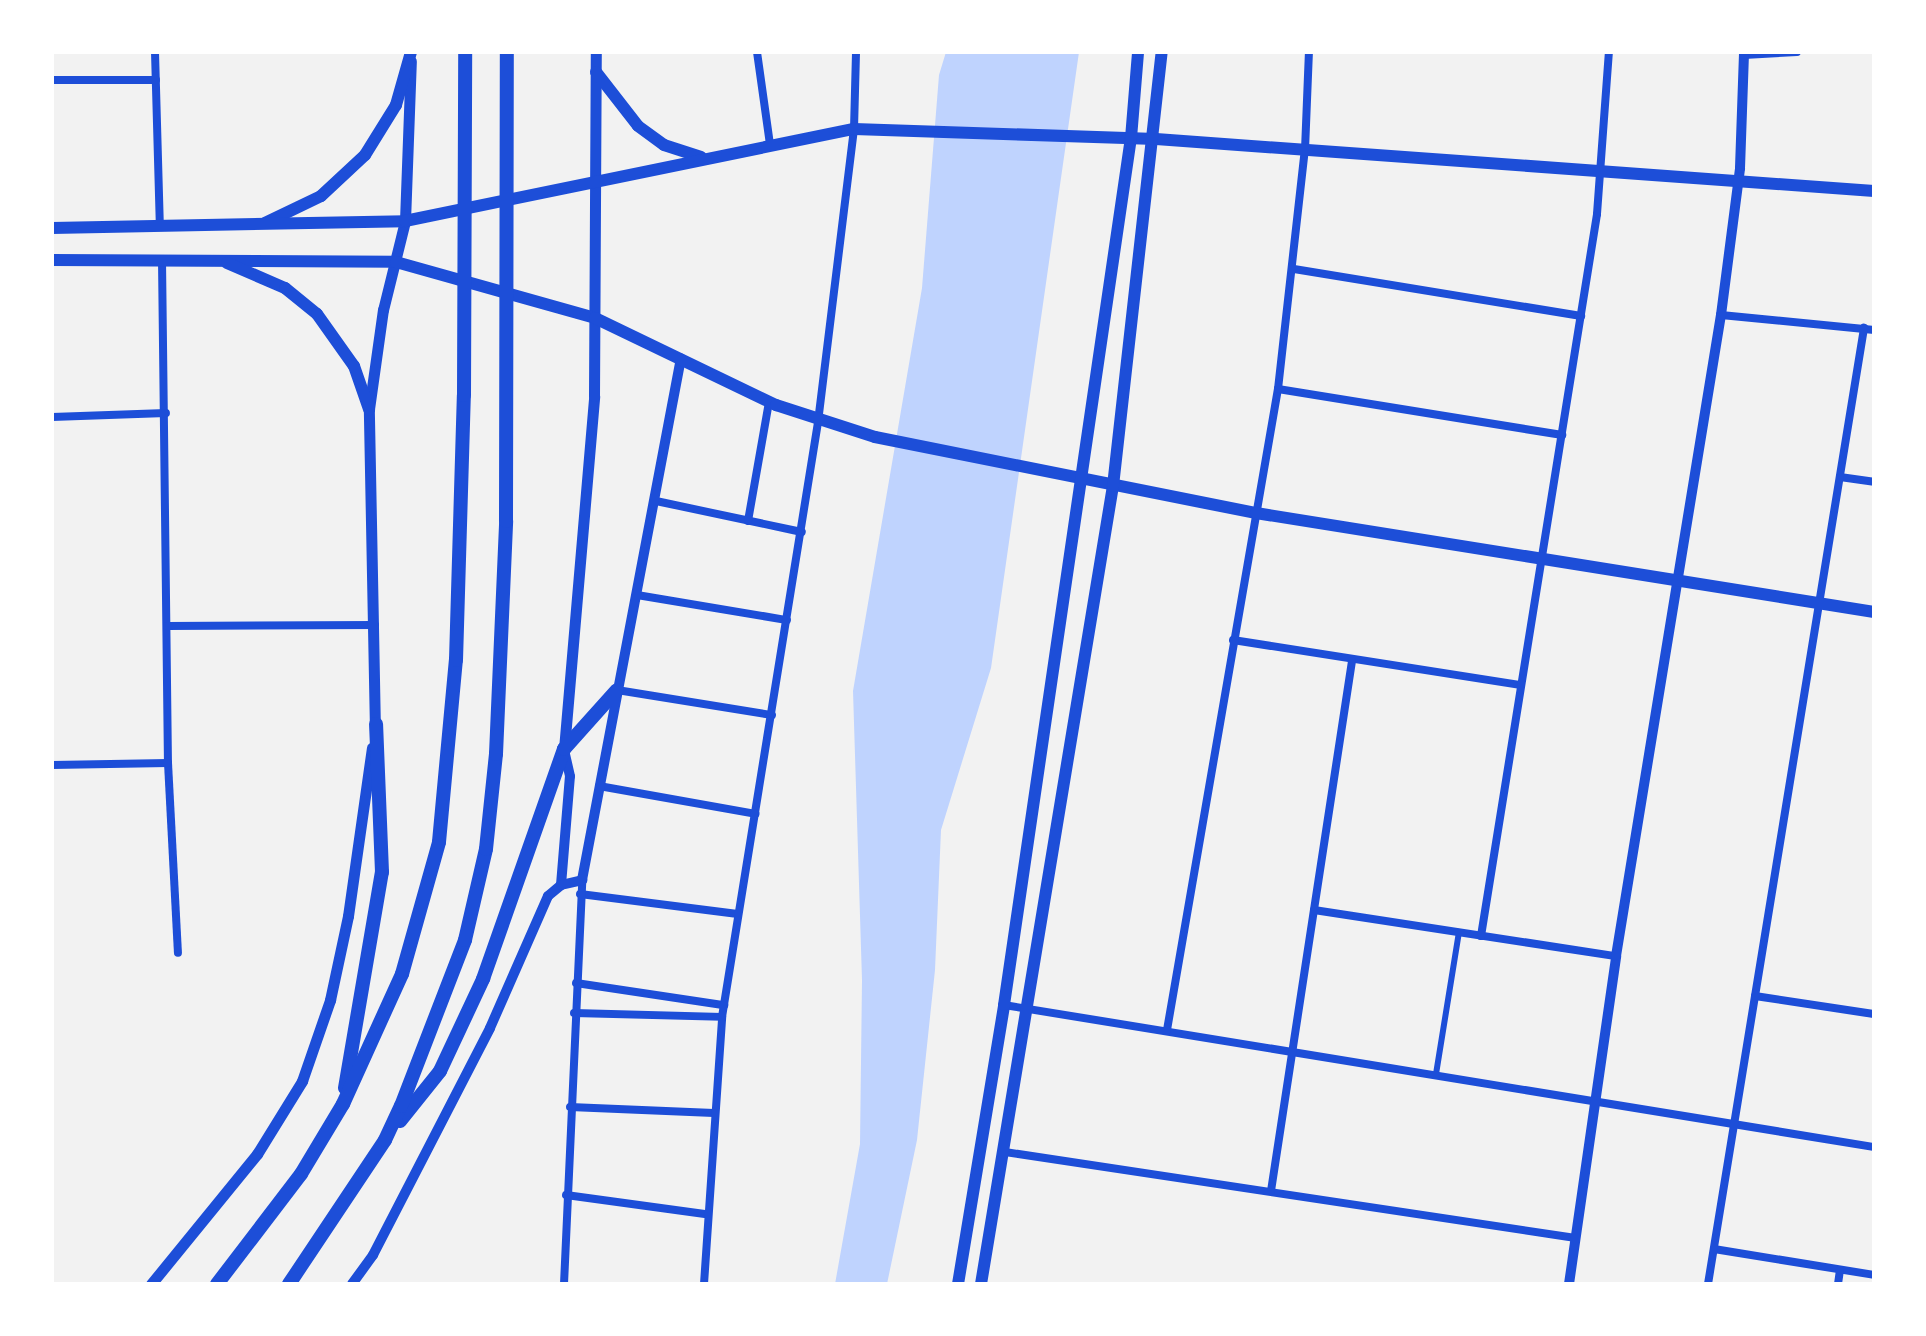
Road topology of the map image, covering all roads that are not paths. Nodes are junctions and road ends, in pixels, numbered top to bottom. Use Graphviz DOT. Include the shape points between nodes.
graph roads {
  1 [pos="155,52"];
  2 [pos="411,52"];
  3 [pos="596,52"];
  4 [pos="757,52"];
  5 [pos="856,52"];
  6 [pos="1138,52"];
  7 [pos="1162,52"];
  8 [pos="1309,52"];
  9 [pos="1609,52"];
  10 [pos="1797,52"];
  11 [pos="1744,54"];
  12 [pos="465,56"];
  13 [pos="507,56"];
  14 [pos="596,72"];
  15 [pos="52,80"];
  16 [pos="156,80"];
  17 [pos="854,129"];
  18 [pos="1131,138"];
  19 [pos="1156,139"];
  20 [pos="770,145"];
  21 [pos="1305,150"];
  22 [pos="704,157"];
  23 [pos="1600,172"];
  24 [pos="1739,182"];
  25 [pos="594,183"];
  26 [pos="1870,189"];
  27 [pos="405,221"];
  28 [pos="160,226"];
  29 [pos="258,226"];
  30 [pos="52,228"];
  31 [pos="208,259"];
  32 [pos="52,260"];
  33 [pos="162,260"];
  34 [pos="396,262"];
  35 [pos="1294,269"];
  36 [pos="1721,315"];
  37 [pos="1581,316"];
  38 [pos="595,318"];
  39 [pos="1864,328"];
  40 [pos="1874,330"];
  41 [pos="681,358"];
  42 [pos="1278,389"];
  43 [pos="769,402"];
  44 [pos="369,409"];
  45 [pos="166,413"];
  46 [pos="52,417"];
  47 [pos="818,422"];
  48 [pos="1562,435"];
  49 [pos="1840,477"];
  50 [pos="1079,480"];
  51 [pos="1874,482"];
  52 [pos="1113,486"];
  53 [pos="656,501"];
  54 [pos="1256,513"];
  55 [pos="748,521"];
  56 [pos="802,532"];
  57 [pos="1540,561"];
  58 [pos="1675,580"];
  59 [pos="637,595"];
  60 [pos="1818,603"];
  61 [pos="1874,612"];
  62 [pos="787,620"];
  63 [pos="376,625"];
  64 [pos="167,626"];
  65 [pos="1233,640"];
  66 [pos="1352,661"];
  67 [pos="1519,685"];
  68 [pos="617,690"];
  69 [pos="772,715"];
  70 [pos="376,724"];
  71 [pos="564,749"];
  72 [pos="168,763"];
  73 [pos="52,765"];
  74 [pos="599,786"];
  75 [pos="756,814"];
  76 [pos="582,880"];
  77 [pos="561,885"];
  78 [pos="580,894"];
  79 [pos="1314,910"];
  80 [pos="738,914"];
  81 [pos="1459,932"];
  82 [pos="1481,936"];
  83 [pos="178,953"];
  84 [pos="1616,956"];
  85 [pos="576,983"];
  86 [pos="1755,996"];
  87 [pos="724,1005"];
  88 [pos="1004,1005"];
  89 [pos="1030,1009"];
  90 [pos="574,1013"];
  91 [pos="1874,1014"];
  92 [pos="722,1017"];
  93 [pos="1167,1030"];
  94 [pos="1293,1050"];
  95 [pos="1436,1074"];
  96 [pos="1595,1100"];
  97 [pos="343,1104"];
  98 [pos="570,1107"];
  99 [pos="714,1113"];
  100 [pos="1731,1123"];
  101 [pos="385,1140"];
  102 [pos="1874,1147"];
  103 [pos="1005,1152"];
  104 [pos="1271,1191"];
  105 [pos="566,1195"];
  106 [pos="705,1214"];
  107 [pos="1576,1238"];
  108 [pos="1714,1249"];
  109 [pos="1840,1270"];
  110 [pos="1874,1275"];
  111 [pos="151,1284"];
  112 [pos="217,1284"];
  113 [pos="289,1284"];
  114 [pos="352,1284"];
  115 [pos="564,1284"];
  116 [pos="704,1284"];
  117 [pos="958,1284"];
  118 [pos="981,1284"];
  119 [pos="1569,1284"];
  120 [pos="1708,1284"];
  121 [pos="1838,1284"];
  1 -- 16 [label="street"];
  2 -- 27 [label="main road"];
  2 -- 29 [label="main road" via="396,105 365,155 321,196"];
  3 -- 14 [label="main road"];
  4 -- 20 [label="street"];
  5 -- 17 [label="street"];
  6 -- 18 [label="main road"];
  7 -- 19 [label="main road"];
  8 -- 21 [label="street"];
  9 -- 23 [label="street"];
  10 -- 11 [label="street"];
  11 -- 24 [label="street"];
  12 -- 97 [label="highway" via="464,395 456,660 439,842 402,974"];
  13 -- 101 [label="highway" via="509,393 501,664 486,849 465,940 439,1019"];
  14 -- 22 [label="main road" via="638,126 664,145"];
  14 -- 25 [label="main road"];
  15 -- 16 [label="street"];
  16 -- 28 [label="street"];
  17 -- 18 [label="main road"];
  17 -- 20 [label="main road"];
  17 -- 47 [label="street"];
  18 -- 19 [label="main road"];
  18 -- 50 [label="main road"];
  19 -- 21 [label="main road"];
  19 -- 52 [label="main road"];
  20 -- 22 [label="main road"];
  21 -- 23 [label="main road"];
  21 -- 35 [label="street"];
  22 -- 25 [label="main road"];
  23 -- 24 [label="main road"];
  23 -- 37 [label="street"];
  24 -- 26 [label="main road"];
  24 -- 36 [label="street"];
  25 -- 27 [label="main road"];
  25 -- 38 [label="main road"];
  27 -- 29 [label="main road"];
  27 -- 34 [label="main road"];
  28 -- 29 [label="main road"];
  28 -- 30 [label="main road"];
  31 -- 33 [label="main road"];
  31 -- 34 [label="main road"];
  31 -- 44 [label="main road" via="261,275 317,314 354,366"];
  32 -- 33 [label="main road"];
  33 -- 45 [label="street"];
  34 -- 38 [label="main road"];
  34 -- 44 [label="main road" via="378,332"];
  35 -- 37 [label="street"];
  35 -- 42 [label="street"];
  36 -- 39 [label="street"];
  36 -- 58 [label="street"];
  37 -- 48 [label="street"];
  38 -- 41 [label="main road"];
  38 -- 71 [label="main road" via="594,396"];
  39 -- 40 [label="street"];
  39 -- 49 [label="street"];
  41 -- 43 [label="main road"];
  41 -- 53 [label="street"];
  42 -- 48 [label="street"];
  42 -- 54 [label="street"];
  43 -- 47 [label="main road"];
  43 -- 55 [label="street"];
  44 -- 63 [label="main road"];
  45 -- 46 [label="street"];
  45 -- 64 [label="street"];
  47 -- 50 [label="main road"];
  47 -- 56 [label="street"];
  48 -- 57 [label="street"];
  49 -- 51 [label="street"];
  49 -- 60 [label="street"];
  50 -- 52 [label="main road"];
  50 -- 88 [label="main road"];
  52 -- 54 [label="main road"];
  52 -- 89 [label="main road"];
  53 -- 55 [label="street"];
  53 -- 59 [label="street"];
  54 -- 57 [label="main road"];
  54 -- 65 [label="street"];
  55 -- 56 [label="street"];
  56 -- 62 [label="street"];
  57 -- 58 [label="main road"];
  57 -- 67 [label="street"];
  58 -- 60 [label="main road"];
  58 -- 84 [label="street"];
  59 -- 62 [label="street"];
  59 -- 68 [label="street"];
  60 -- 61 [label="main road"];
  60 -- 86 [label="street"];
  62 -- 69 [label="street"];
  63 -- 64 [label="street"];
  63 -- 70 [label="main road"];
  64 -- 72 [label="street"];
  65 -- 66 [label="street"];
  65 -- 93 [label="street"];
  66 -- 67 [label="street"];
  66 -- 79 [label="street"];
  67 -- 82 [label="street"];
  68 -- 69 [label="street"];
  68 -- 71 [label="highway"];
  68 -- 74 [label="street"];
  69 -- 75 [label="street"];
  70 -- 97 [label="highway" via="382,872"];
  70 -- 111 [label="main road" via="345,930 330,1000 302,1081 257,1154"];
  71 -- 77 [label="street" via="570,776"];
  71 -- 101 [label="highway" via="515,898 464,1022 440,1071"];
  72 -- 73 [label="street"];
  72 -- 83 [label="street"];
  74 -- 75 [label="street"];
  74 -- 76 [label="street"];
  75 -- 80 [label="street"];
  76 -- 77 [label="street"];
  76 -- 78 [label="street"];
  77 -- 114 [label="street" via="540,911 490,1028 373,1255"];
  78 -- 80 [label="street"];
  78 -- 85 [label="street"];
  79 -- 81 [label="street"];
  79 -- 94 [label="street"];
  80 -- 87 [label="street"];
  81 -- 82 [label="street"];
  81 -- 95 [label="street"];
  82 -- 84 [label="street"];
  84 -- 96 [label="street"];
  85 -- 87 [label="street"];
  85 -- 90 [label="street"];
  86 -- 91 [label="street"];
  86 -- 100 [label="street"];
  87 -- 92 [label="street"];
  88 -- 89 [label="street"];
  88 -- 117 [label="main road"];
  89 -- 93 [label="street"];
  89 -- 103 [label="main road"];
  90 -- 92 [label="street"];
  90 -- 98 [label="street"];
  92 -- 99 [label="street"];
  93 -- 94 [label="street"];
  94 -- 95 [label="street"];
  94 -- 104 [label="street"];
  95 -- 96 [label="street"];
  96 -- 100 [label="street"];
  96 -- 107 [label="street"];
  97 -- 112 [label="highway" via="301,1174"];
  98 -- 99 [label="street"];
  98 -- 105 [label="street"];
  99 -- 106 [label="street"];
  100 -- 102 [label="street"];
  100 -- 108 [label="street"];
  101 -- 113 [label="highway"];
  103 -- 104 [label="street"];
  103 -- 118 [label="main road"];
  104 -- 107 [label="street"];
  105 -- 106 [label="street"];
  105 -- 115 [label="street"];
  106 -- 116 [label="street"];
  107 -- 119 [label="street"];
  108 -- 109 [label="street"];
  108 -- 120 [label="street"];
  109 -- 110 [label="street"];
  109 -- 121 [label="street"];
}
